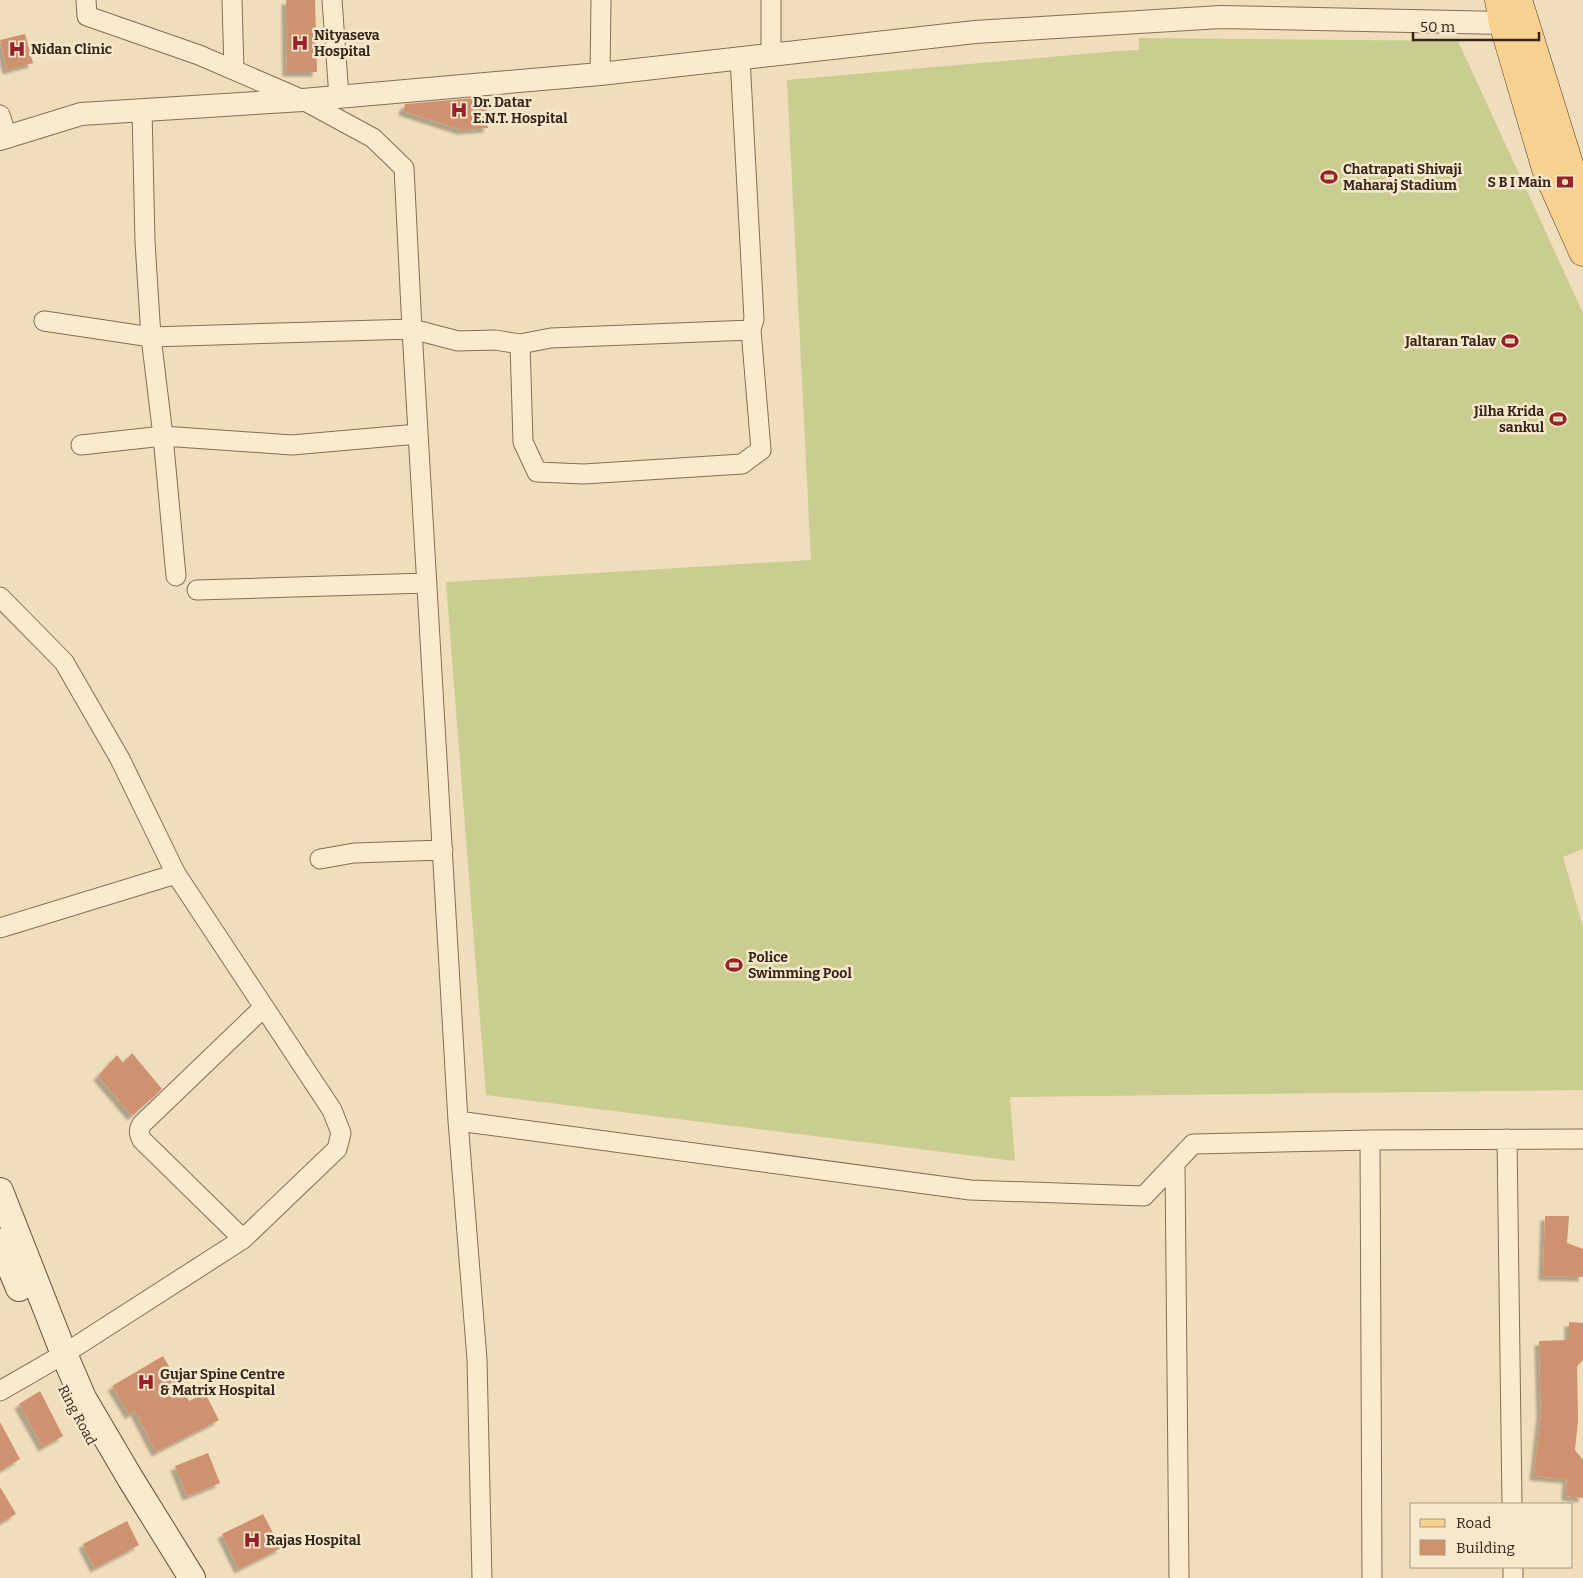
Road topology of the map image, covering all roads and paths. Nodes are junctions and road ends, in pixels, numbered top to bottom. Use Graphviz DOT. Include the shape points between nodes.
graph roads {
  1 [pos="86,0"];
  2 [pos="232,0"];
  3 [pos="332,0"];
  4 [pos="601,0"];
  5 [pos="771,0"];
  6 [pos="1511,10"];
  7 [pos="770,55"];
  8 [pos="740,58"];
  9 [pos="234,70"];
  10 [pos="600,74"];
  11 [pos="339,97"];
  12 [pos="303,100"];
  13 [pos="142,110"];
  14 [pos="0,115"];
  15 [pos="3,138"];
  16 [pos="1566,168"];
  17 [pos="1583,205"];
  18 [pos="1583,252"];
  19 [pos="44,321"];
  20 [pos="412,329"];
  21 [pos="751,330"];
  22 [pos="151,337"];
  23 [pos="520,344"];
  24 [pos="418,434"];
  25 [pos="163,436"];
  26 [pos="81,445"];
  27 [pos="176,576"];
  28 [pos="427,583"];
  29 [pos="197,590"];
  30 [pos="0,597"];
  31 [pos="443,850"];
  32 [pos="320,859"];
  33 [pos="176,874"];
  34 [pos="0,928"];
  35 [pos="264,1007"];
  36 [pos="458,1120"];
  37 [pos="1507,1139"];
  38 [pos="1583,1139"];
  39 [pos="1370,1140"];
  40 [pos="1175,1165"];
  41 [pos="0,1191"];
  42 [pos="243,1239"];
  43 [pos="0,1242"];
  44 [pos="57,1358"];
  45 [pos="0,1390"];
  46 [pos="1512,1503"];
  47 [pos="171,1578"];
  48 [pos="192,1578"];
  49 [pos="482,1578"];
  50 [pos="1179,1578"];
  51 [pos="1372,1578"];
  1 -- 9 [label="street" via="87,16"];
  2 -- 9 [label="street"];
  3 -- 11 [label="street"];
  4 -- 10 [label="street"];
  5 -- 7 [label="street"];
  6 -- 7 [label="street" via="1221,17 975,32"];
  6 -- 16 [label="main road"];
  7 -- 8 [label="street"];
  8 -- 10 [label="street"];
  8 -- 21 [label="street" via="754,318"];
  9 -- 12 [label="street"];
  10 -- 11 [label="street"];
  11 -- 12 [label="street"];
  12 -- 13 [label="street"];
  12 -- 20 [label="street" via="373,138 404,168"];
  13 -- 15 [label="street" via="81,114"];
  13 -- 22 [label="street"];
  14 -- 15 [label="street"];
  16 -- 17 [label="main road"];
  16 -- 18 [label="main road"];
  19 -- 22 [label="street"];
  20 -- 22 [label="street"];
  20 -- 23 [label="street" via="458,341 495,340"];
  20 -- 24 [label="street"];
  21 -- 23 [label="street" via="551,338"];
  21 -- 23 [label="street" via="761,450 742,464 584,474 537,472 523,442"];
  22 -- 25 [label="street"];
  24 -- 25 [label="street" via="292,445"];
  24 -- 28 [label="street"];
  25 -- 26 [label="street"];
  25 -- 27 [label="street"];
  28 -- 29 [label="street"];
  28 -- 31 [label="street"];
  30 -- 33 [label="street" via="64,662 120,758"];
  31 -- 32 [label="street" via="354,853"];
  31 -- 36 [label="street"];
  33 -- 34 [label="street"];
  33 -- 35 [label="street"];
  35 -- 42 [label="street" via="332,1110 341,1133 338,1149"];
  35 -- 42 [label="street" via="142,1124 139,1134"];
  36 -- 40 [label="street" via="970,1190 1144,1196"];
  36 -- 49 [label="street" via="476,1359"];
  37 -- 38 [label="street"];
  37 -- 39 [label="street"];
  37 -- 46 [label="street"];
  39 -- 40 [label="street" via="1193,1144"];
  39 -- 51 [label="street"];
  40 -- 50 [label="street"];
  41 -- 44 [label="main road"];
  42 -- 44 [label="street"];
  43 -- 44 [label="main road, Ring Road"];
  44 -- 45 [label="street"];
  44 -- 47 [label="main road, Ring Road" via="72,1407"];
  44 -- 48 [label="main road"];
}
